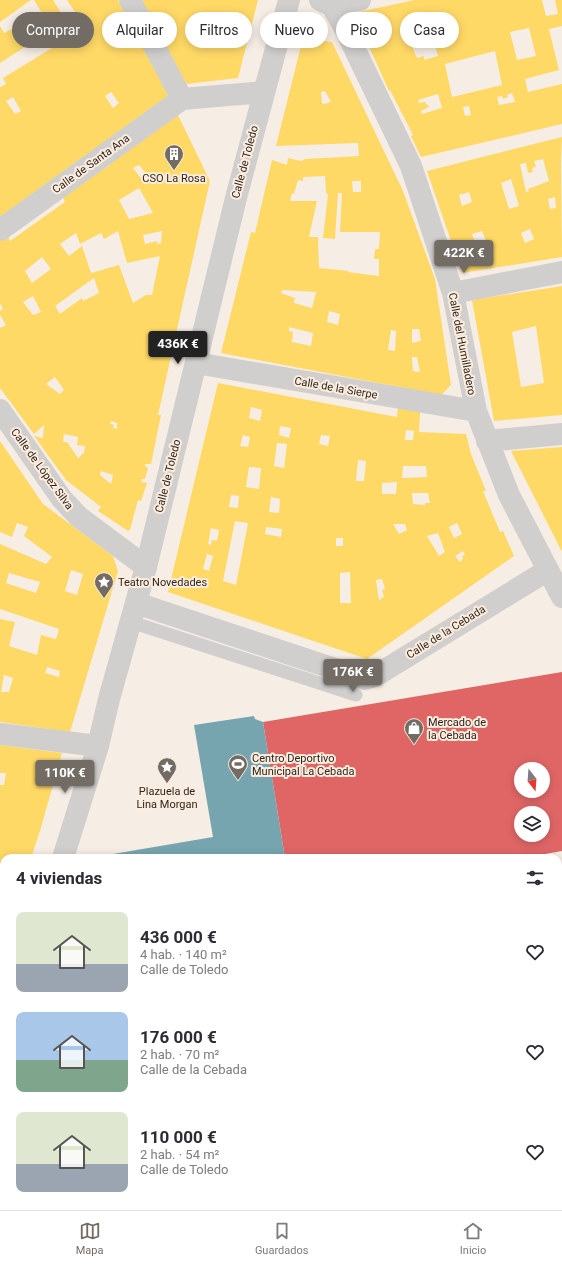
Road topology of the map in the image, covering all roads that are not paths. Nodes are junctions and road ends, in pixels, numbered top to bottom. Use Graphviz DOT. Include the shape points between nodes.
graph roads {
  1 [pos="130,0"];
  2 [pos="289,0"];
  3 [pos="360,0"];
  4 [pos="326,2"];
  5 [pos="264,92"];
  6 [pos="182,99"];
  7 [pos="0,230"];
  8 [pos="562,272"];
  9 [pos="452,293"];
  10 [pos="196,363"];
  11 [pos="0,410"];
  12 [pos="476,411"];
  13 [pos="562,434"];
  14 [pos="486,441"];
  15 [pos="146,567"];
  16 [pos="548,570"];
  17 [pos="562,597"];
  18 [pos="134,612"];
  19 [pos="356,694"];
  20 [pos="0,734"];
  21 [pos="98,746"];
  22 [pos="64,854"];
  1 -- 6 [label="street"];
  2 -- 5 [label="street, Calle de Toledo"];
  3 -- 4 [label="street"];
  4 -- 9 [label="street, Calle del Humilladero" via="345,29 411,166"];
  5 -- 6 [label="street"];
  5 -- 10 [label="street, Calle de Toledo"];
  6 -- 7 [label="street, Calle de Santa Ana"];
  8 -- 9 [label="street"];
  9 -- 12 [label="street, Calle del Humilladero"];
  10 -- 12 [label="street, Calle de la Sierpe"];
  10 -- 15 [label="street, Calle de Toledo"];
  11 -- 15 [label="street, Calle de López Silva" via="62,499 79,517"];
  12 -- 14 [label="street, Calle del Humilladero"];
  13 -- 14 [label="street"];
  14 -- 16 [label="street, Calle del Humilladero" via="509,495"];
  15 -- 18 [label="street, Calle de Toledo"];
  16 -- 17 [label="street, Calle del Humilladero"];
  16 -- 18 [label="street, Calle de la Cebada" via="375,676 365,679"];
  18 -- 19 [label="lane"];
  18 -- 21 [label="street, Calle de Toledo"];
  20 -- 21 [label="street"];
  21 -- 22 [label="street, Calle de Toledo"];
}
